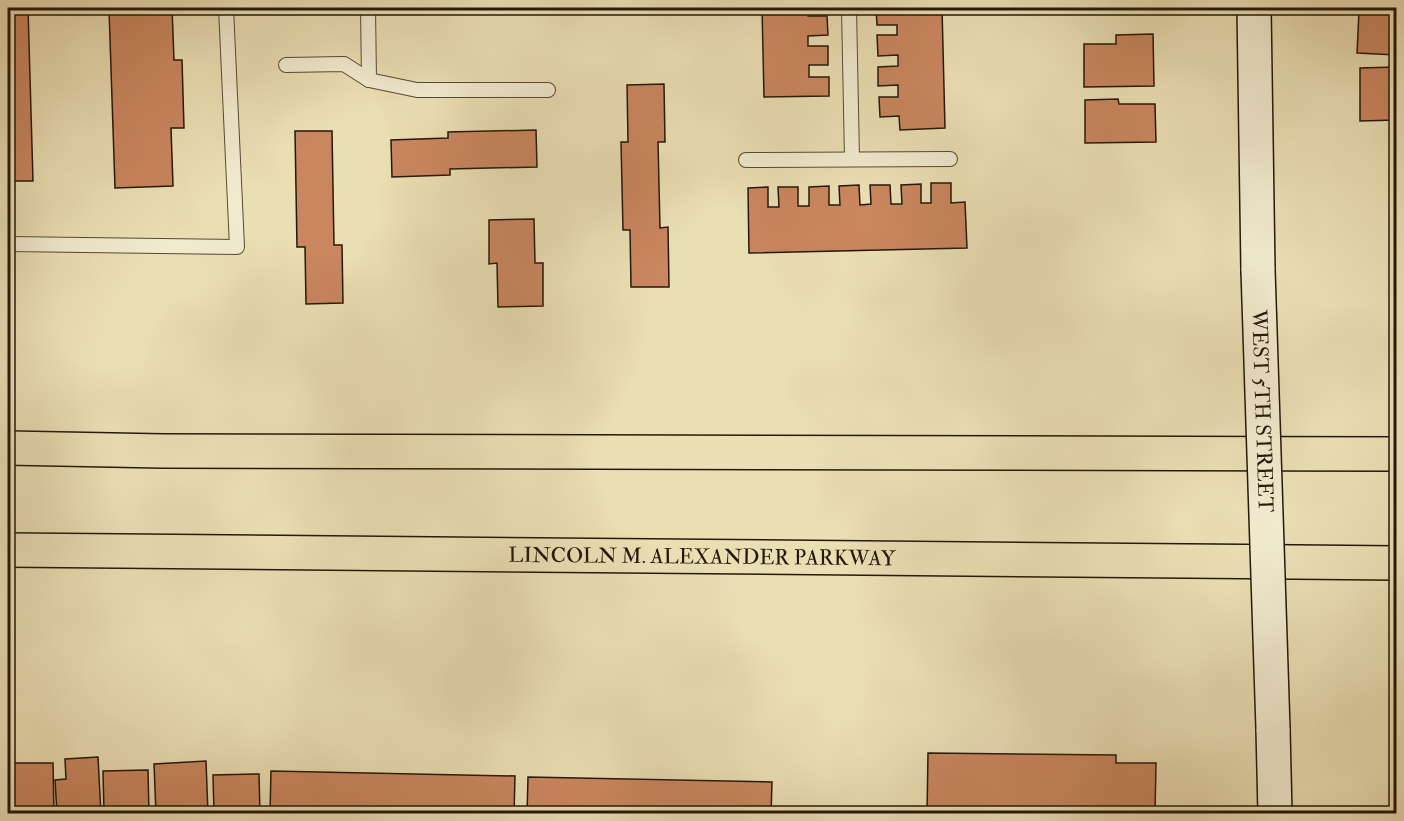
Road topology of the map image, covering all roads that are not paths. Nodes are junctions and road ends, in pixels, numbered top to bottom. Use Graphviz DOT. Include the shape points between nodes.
graph roads {
  1 [pos="226,8"];
  2 [pos="368,8"];
  3 [pos="849,8"];
  4 [pos="1254,8"];
  5 [pos="286,64"];
  6 [pos="369,80"];
  7 [pos="548,90"];
  8 [pos="852,159"];
  9 [pos="950,159"];
  10 [pos="746,160"];
  11 [pos="8,244"];
  12 [pos="1396,445"];
  13 [pos="8,448"];
  14 [pos="1358,454"];
  15 [pos="1396,454"];
  16 [pos="8,550"];
  17 [pos="1396,564"];
  18 [pos="1275,813"];
  1 -- 11 [label="lane" via="237,247"];
  2 -- 6 [label="lane"];
  3 -- 8 [label="lane"];
  4 -- 18 [label="street, WEST 5TH STREET, bridge"];
  5 -- 6 [label="lane" via="344,64"];
  6 -- 7 [label="lane" via="417,90"];
  8 -- 9 [label="lane"];
  8 -- 10 [label="lane"];
  12 -- 14 [label="highway"];
  13 -- 14 [label="highway"];
  14 -- 15 [label="highway"];
  16 -- 17 [label="highway, LINCOLN M. ALEXANDER PARKWAY"];
}
